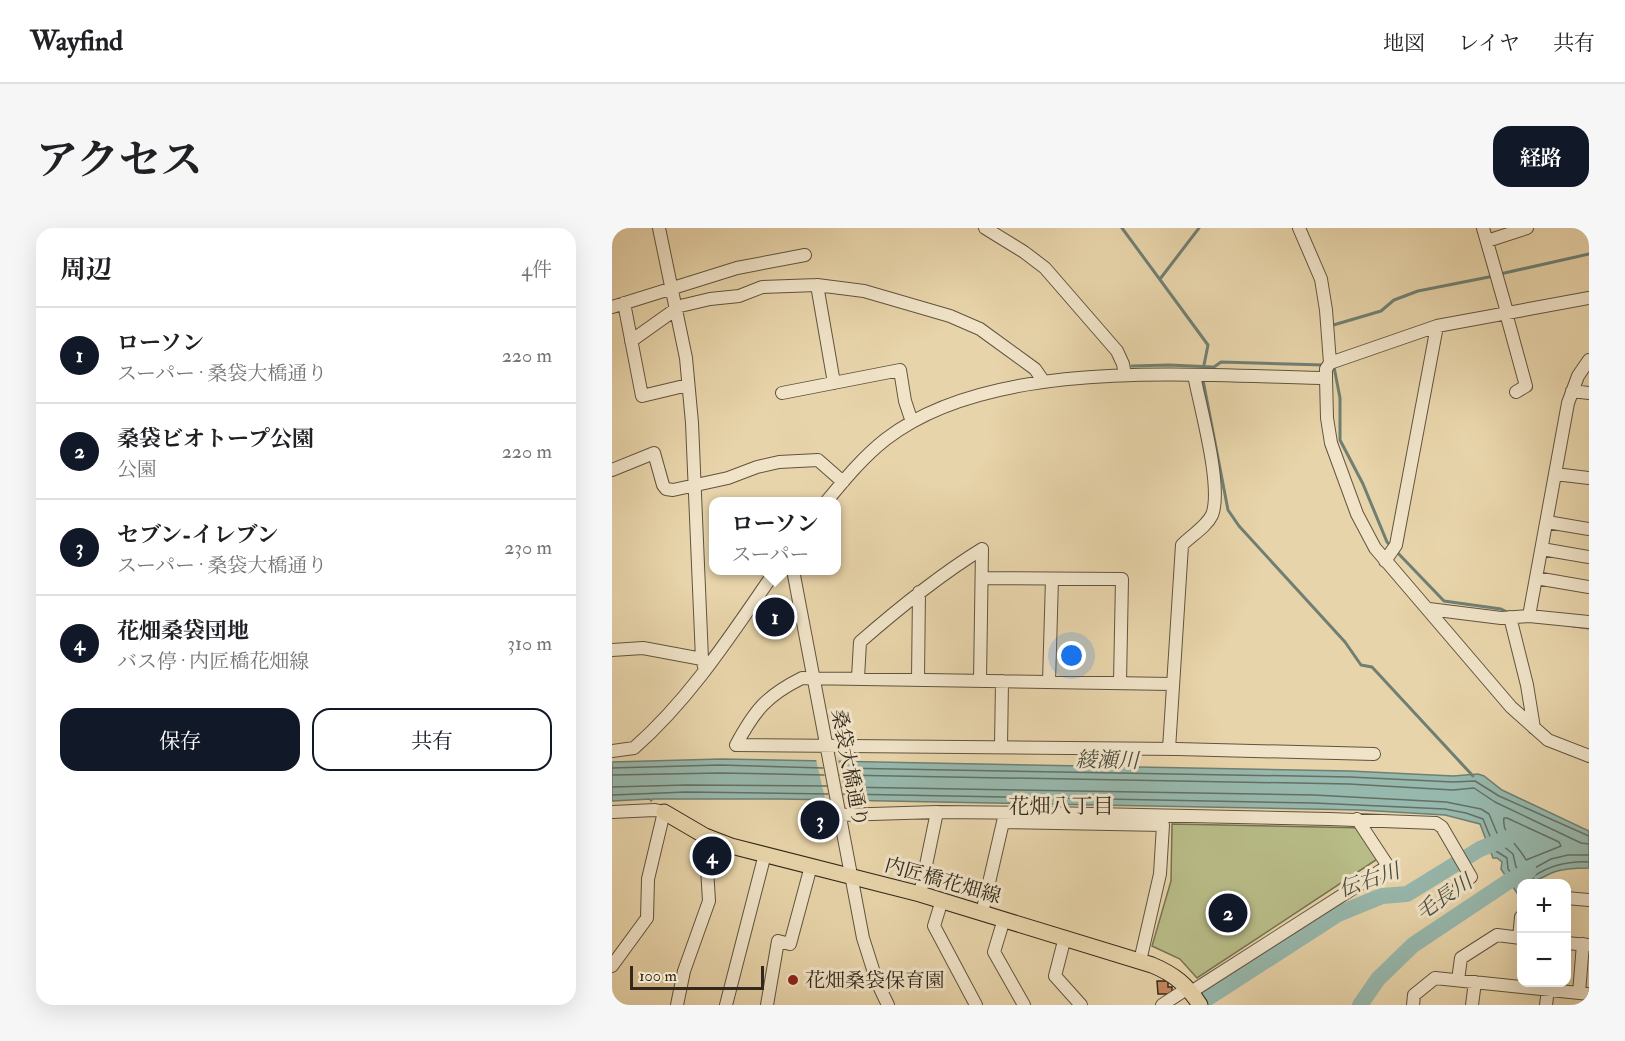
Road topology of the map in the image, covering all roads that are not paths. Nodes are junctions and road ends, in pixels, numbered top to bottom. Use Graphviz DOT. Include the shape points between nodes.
graph roads {
  1 [pos="659,228"];
  2 [pos="985,228"];
  3 [pos="1299,228"];
  4 [pos="1483,228"];
  5 [pos="1527,228"];
  6 [pos="1486,241"];
  7 [pos="805,255"];
  8 [pos="817,285"];
  9 [pos="672,287"];
  10 [pos="1589,298"];
  11 [pos="618,305"];
  12 [pos="676,308"];
  13 [pos="1507,313"];
  14 [pos="1437,326"];
  15 [pos="631,341"];
  16 [pos="1589,360"];
  17 [pos="1330,363"];
  18 [pos="1125,375"];
  19 [pos="1194,375"];
  20 [pos="1326,378"];
  21 [pos="1044,382"];
  22 [pos="834,383"];
  23 [pos="688,385"];
  24 [pos="1572,391"];
  25 [pos="1516,392"];
  26 [pos="782,393"];
  27 [pos="1589,393"];
  28 [pos="912,423"];
  29 [pos="612,470"];
  30 [pos="1555,474"];
  31 [pos="1589,478"];
  32 [pos="843,482"];
  33 [pos="695,486"];
  34 [pos="830,497"];
  35 [pos="1547,522"];
  36 [pos="1589,529"];
  37 [pos="1542,549"];
  38 [pos="1589,557"];
  39 [pos="1385,561"];
  40 [pos="772,575"];
  41 [pos="794,575"];
  42 [pos="982,578"];
  43 [pos="1536,578"];
  44 [pos="1052,579"];
  45 [pos="1589,587"];
  46 [pos="919,592"];
  47 [pos="1428,609"];
  48 [pos="1529,616"];
  49 [pos="1510,617"];
  50 [pos="1589,622"];
  51 [pos="612,650"];
  52 [pos="704,665"];
  53 [pos="813,678"];
  54 [pos="858,678"];
  55 [pos="918,679"];
  56 [pos="980,680"];
  57 [pos="1002,681"];
  58 [pos="1049,682"];
  59 [pos="1120,682"];
  60 [pos="1173,684"];
  61 [pos="1534,728"];
  62 [pos="1001,747"];
  63 [pos="827,748"];
  64 [pos="1169,749"];
  65 [pos="612,751"];
  66 [pos="1588,753"];
  67 [pos="1374,754"];
  68 [pos="612,812"];
  69 [pos="664,812"];
  70 [pos="838,812"];
  71 [pos="937,812"];
  72 [pos="1357,819"];
  73 [pos="705,836"];
  74 [pos="765,854"];
  75 [pos="811,866"];
  76 [pos="850,875"];
  77 [pos="1459,885"];
  78 [pos="920,894"];
  79 [pos="1571,898"];
  80 [pos="942,900"];
  81 [pos="1589,900"];
  82 [pos="982,913"];
  83 [pos="1004,919"];
  84 [pos="1065,937"];
  85 [pos="1517,938"];
  86 [pos="1571,944"];
  87 [pos="1586,945"];
  88 [pos="1140,961"];
  89 [pos="612,966"];
  90 [pos="1458,980"];
  91 [pos="1475,982"];
  92 [pos="1517,984"];
  93 [pos="1548,987"];
  94 [pos="1552,987"];
  95 [pos="1584,994"];
  96 [pos="1193,995"];
  97 [pos="677,1005"];
  98 [pos="726,1005"];
  99 [pos="766,1005"];
  100 [pos="888,1005"];
  101 [pos="976,1005"];
  102 [pos="1024,1005"];
  103 [pos="1081,1005"];
  104 [pos="1162,1005"];
  105 [pos="1413,1005"];
  106 [pos="1472,1005"];
  107 [pos="1546,1005"];
  1 -- 9 [label="street"];
  2 -- 18 [label="street" via="1045,268 1117,351"];
  3 -- 17 [label="street" via="1321,279"];
  4 -- 6 [label="street"];
  5 -- 6 [label="street"];
  6 -- 13 [label="street"];
  7 -- 9 [label="street" via="737,268"];
  8 -- 12 [label="street" via="762,287 739,296"];
  8 -- 21 [label="street" via="864,291 980,329 1035,369"];
  8 -- 22 [label="street"];
  9 -- 11 [label="street"];
  9 -- 12 [label="street"];
  10 -- 13 [label="street"];
  11 -- 15 [label="street"];
  12 -- 15 [label="street"];
  12 -- 23 [label="street"];
  13 -- 14 [label="street"];
  13 -- 25 [label="street" via="1526,386"];
  14 -- 17 [label="street"];
  14 -- 39 [label="street" via="1396,545"];
  15 -- 23 [label="street" via="642,396"];
  16 -- 24 [label="street"];
  17 -- 20 [label="street"];
  18 -- 19 [label="street"];
  18 -- 21 [label="street"];
  19 -- 20 [label="street"];
  19 -- 60 [label="street" via="1215,501 1208,522 1182,545"];
  20 -- 39 [label="street" via="1331,443 1357,514"];
  21 -- 28 [label="street" via="971,397"];
  22 -- 26 [label="street"];
  22 -- 28 [label="street" via="900,370"];
  23 -- 33 [label="street"];
  24 -- 27 [label="street"];
  24 -- 30 [label="street"];
  28 -- 32 [label="street" via="873,450"];
  29 -- 33 [label="street" via="654,453 666,489"];
  30 -- 31 [label="street"];
  30 -- 35 [label="street"];
  32 -- 33 [label="street" via="819,460 779,462"];
  32 -- 34 [label="street"];
  33 -- 52 [label="street"];
  35 -- 36 [label="street"];
  35 -- 37 [label="street"];
  37 -- 38 [label="street"];
  37 -- 43 [label="street"];
  39 -- 47 [label="street"];
  40 -- 52 [label="street"];
  41 -- 53 [label="street, 桑袋大橋通り"];
  42 -- 44 [label="street"];
  42 -- 46 [label="street" via="982,549"];
  42 -- 56 [label="street"];
  43 -- 45 [label="street"];
  43 -- 48 [label="street"];
  44 -- 58 [label="street"];
  44 -- 59 [label="street" via="1122,579"];
  46 -- 54 [label="street" via="860,642"];
  46 -- 55 [label="street"];
  47 -- 49 [label="street"];
  47 -- 61 [label="street" via="1494,688"];
  48 -- 49 [label="street"];
  48 -- 50 [label="street"];
  49 -- 61 [label="street"];
  51 -- 52 [label="street" via="644,648"];
  52 -- 65 [label="street" via="634,748"];
  53 -- 54 [label="street"];
  53 -- 63 [label="street, 桑袋大橋通り"];
  53 -- 63 [label="street" via="802,678 763,703 736,745"];
  54 -- 55 [label="street"];
  55 -- 56 [label="street"];
  56 -- 57 [label="street"];
  57 -- 58 [label="street"];
  57 -- 62 [label="street"];
  58 -- 59 [label="street"];
  59 -- 60 [label="street"];
  60 -- 64 [label="street"];
  61 -- 66 [label="street" via="1548,740"];
  62 -- 63 [label="street"];
  62 -- 64 [label="street"];
  63 -- 70 [label="street, 桑袋大橋通り"];
  64 -- 67 [label="street"];
  68 -- 69 [label="street"];
  69 -- 73 [label="main road, 内匠橋花畑線"];
  69 -- 89 [label="street" via="648,879 647,918"];
  70 -- 71 [label="street"];
  70 -- 76 [label="street, 桑袋大橋通り"];
  71 -- 72 [label="street"];
  71 -- 78 [label="street"];
  72 -- 77 [label="street" via="1436,823 1471,877"];
  72 -- 96 [label="street" via="1388,866"];
  73 -- 74 [label="main road, 内匠橋花畑線"];
  73 -- 97 [label="street" via="709,902 684,971"];
  74 -- 75 [label="main road, 内匠橋花畑線"];
  74 -- 98 [label="street"];
  75 -- 76 [label="main road, 内匠橋花畑線"];
  75 -- 99 [label="street" via="790,944 778,941"];
  76 -- 78 [label="main road, 内匠橋花畑線"];
  76 -- 100 [label="street, 桑袋大橋通り" via="868,957"];
  78 -- 80 [label="main road, 内匠橋花畑線"];
  79 -- 81 [label="street"];
  80 -- 82 [label="main road, 内匠橋花畑線"];
  80 -- 101 [label="street" via="934,926"];
  82 -- 83 [label="main road, 内匠橋花畑線"];
  82 -- 88 [label="street" via="1003,822 1163,825 1160,874"];
  83 -- 84 [label="main road, 内匠橋花畑線"];
  83 -- 102 [label="street" via="994,952"];
  84 -- 88 [label="main road, 内匠橋花畑線"];
  84 -- 103 [label="street" via="1055,976"];
  85 -- 90 [label="street" via="1497,935 1461,958"];
  86 -- 87 [label="street"];
  87 -- 95 [label="street"];
  88 -- 96 [label="main road, 内匠橋花畑線" via="1169,972"];
  90 -- 91 [label="street"];
  90 -- 105 [label="street" via="1436,978 1414,995"];
  91 -- 92 [label="street"];
  91 -- 106 [label="street"];
  93 -- 107 [label="street"];
  94 -- 95 [label="street"];
  96 -- 104 [label="street"];
}
